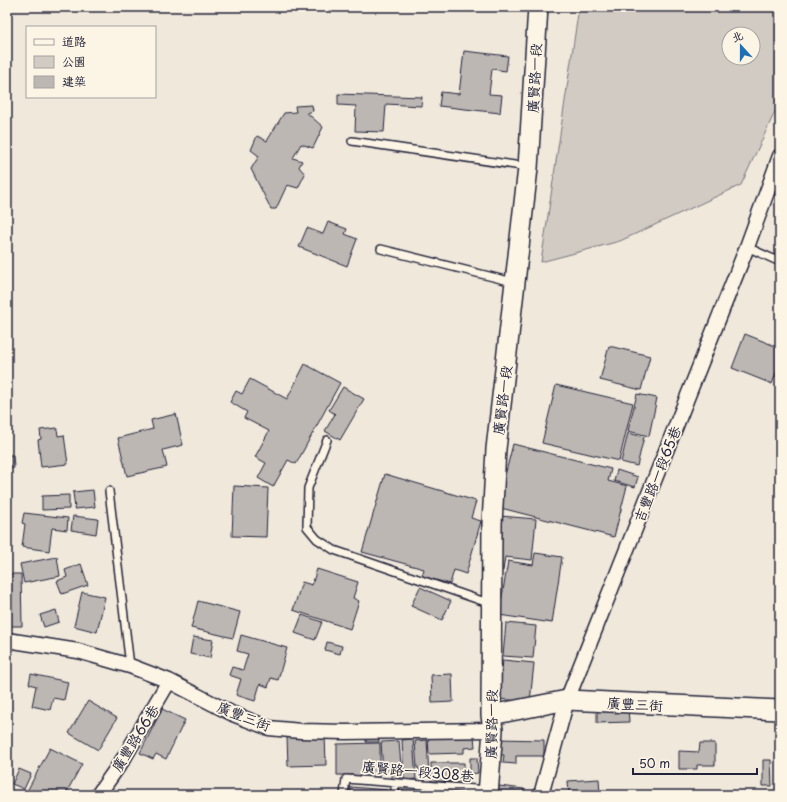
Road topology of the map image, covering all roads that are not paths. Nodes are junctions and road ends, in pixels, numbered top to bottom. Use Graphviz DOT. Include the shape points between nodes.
graph roads {
  1 [pos="538,7"];
  2 [pos="352,141"];
  3 [pos="780,156"];
  4 [pos="528,168"];
  5 [pos="747,247"];
  6 [pos="381,249"];
  7 [pos="780,262"];
  8 [pos="516,282"];
  9 [pos="326,440"];
  10 [pos="109,491"];
  11 [pos="493,605"];
  12 [pos="7,640"];
  13 [pos="130,666"];
  14 [pos="169,681"];
  15 [pos="567,700"];
  16 [pos="780,710"];
  17 [pos="492,722"];
  18 [pos="396,783"];
  19 [pos="488,793"];
  20 [pos="98,795"];
  21 [pos="344,795"];
  22 [pos="394,795"];
  23 [pos="541,795"];
  1 -- 4 [label="street, 廣賢路一段"];
  2 -- 4 [label="lane"];
  3 -- 5 [label="street, 吉豐路一段65巷"];
  4 -- 8 [label="street, 廣賢路一段"];
  5 -- 7 [label="lane"];
  5 -- 15 [label="street, 吉豐路一段65巷"];
  6 -- 8 [label="lane"];
  8 -- 11 [label="street, 廣賢路一段" via="496,449 492,524"];
  9 -- 11 [label="lane" via="308,488 307,527 317,539 334,550"];
  10 -- 13 [label="lane"];
  11 -- 17 [label="street, 廣賢路一段"];
  12 -- 13 [label="street, 廣豐三街" via="78,651"];
  13 -- 14 [label="street, 廣豐三街"];
  14 -- 17 [label="street, 廣豐三街" via="232,714 269,728 301,732 345,732"];
  14 -- 20 [label="street, 廣豐路66巷" via="124,758"];
  15 -- 16 [label="street, 廣豐三街"];
  15 -- 17 [label="street, 廣豐三街"];
  15 -- 23 [label="street, 吉豐路一段65巷"];
  17 -- 19 [label="street, 廣賢路一段"];
  18 -- 19 [label="lane, 廣賢路一段308巷"];
  18 -- 21 [label="lane, 廣賢路一段308巷" via="346,779"];
  18 -- 22 [label="lane"];
}
